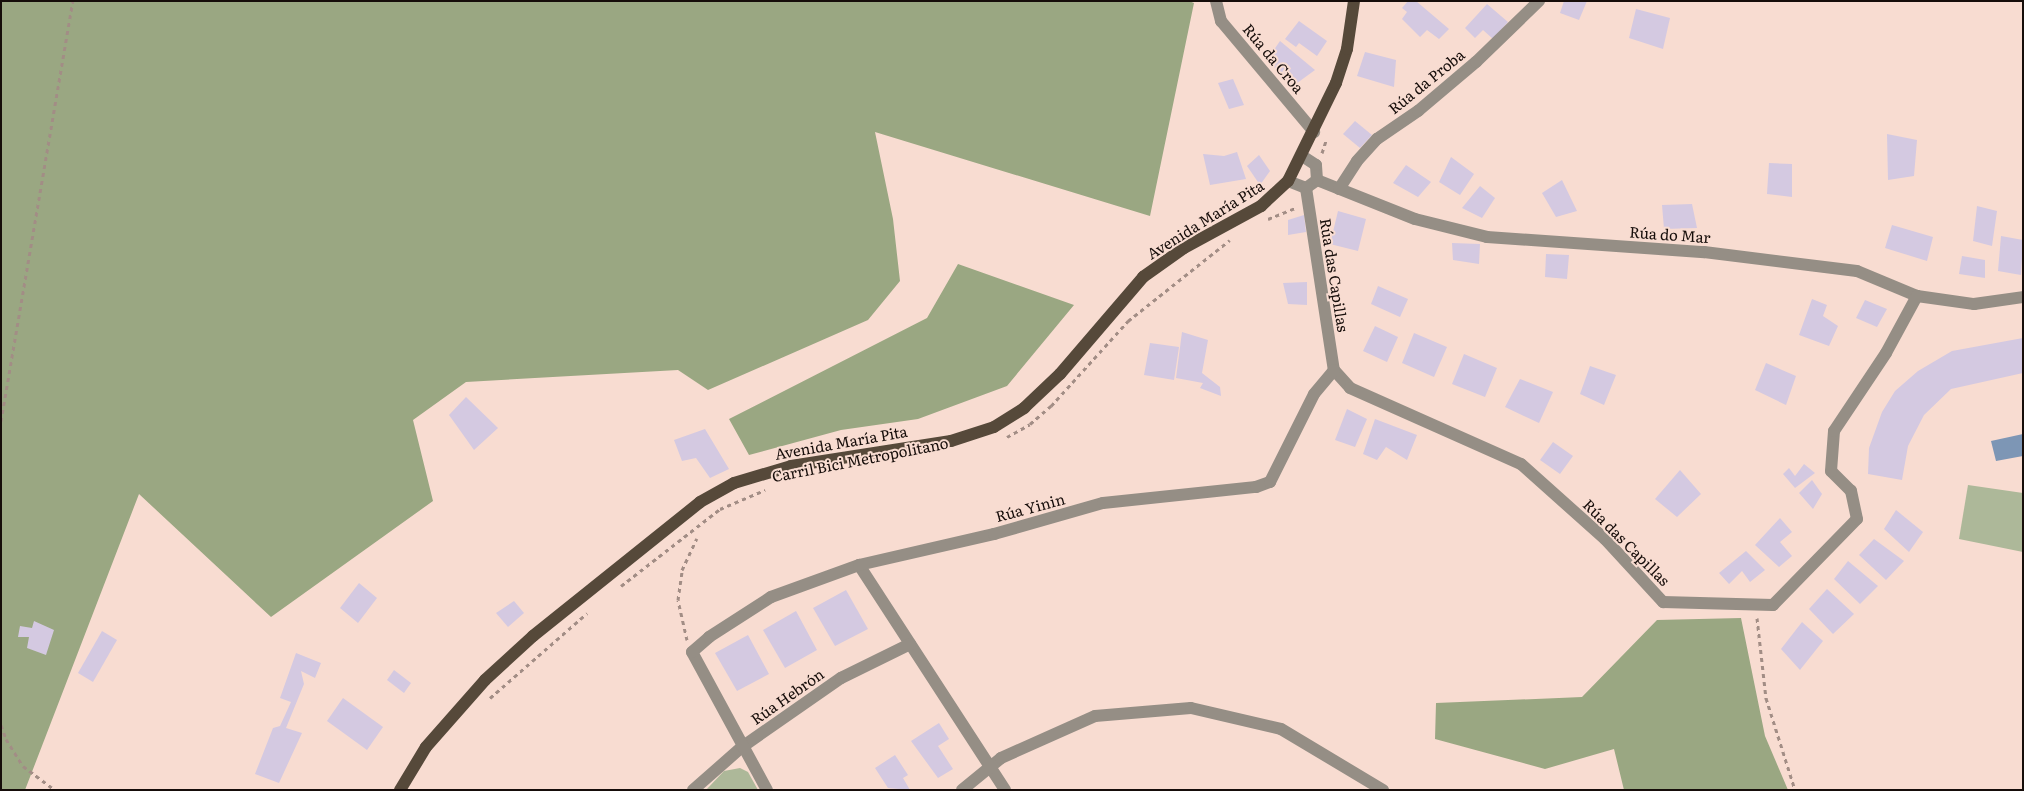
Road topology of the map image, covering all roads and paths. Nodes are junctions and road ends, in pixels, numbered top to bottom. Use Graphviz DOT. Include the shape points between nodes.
graph roads {
  1 [pos="73,1"];
  2 [pos="1216,1"];
  3 [pos="1354,1"];
  4 [pos="1539,1"];
  5 [pos="1314,132"];
  6 [pos="1302,156"];
  7 [pos="1317,180"];
  8 [pos="1288,181"];
  9 [pos="1306,188"];
  10 [pos="1339,189"];
  11 [pos="1308,202"];
  12 [pos="1264,222"];
  13 [pos="1232,239"];
  14 [pos="1917,296"];
  15 [pos="2023,297"];
  16 [pos="1334,370"];
  17 [pos="1,421"];
  18 [pos="998,440"];
  19 [pos="770,488"];
  20 [pos="697,538"];
  21 [pos="859,565"];
  22 [pos="616,590"];
  23 [pos="1755,605"];
  24 [pos="594,607"];
  25 [pos="910,644"];
  26 [pos="692,652"];
  27 [pos="483,704"];
  28 [pos="1,725"];
  29 [pos="742,747"];
  30 [pos="990,767"];
  31 [pos="55,790"];
  32 [pos="400,790"];
  33 [pos="694,790"];
  34 [pos="767,790"];
  35 [pos="962,790"];
  36 [pos="1005,790"];
  37 [pos="1383,790"];
  38 [pos="1794,790"];
  1 -- 17 [label="path"];
  2 -- 5 [label="street, Rúa da Croa" via="1221,21"];
  3 -- 5 [label="main road, Avenida María Pita" via="1347,49"];
  4 -- 10 [label="street, Rúa da Proba" via="1418,112 1377,139 1357,161"];
  5 -- 6 [label="main road, Avenida María Pita"];
  6 -- 7 [label="street" via="1316,165"];
  6 -- 8 [label="main road, Avenida María Pita"];
  7 -- 9 [label="street"];
  7 -- 10 [label="street, Rúa do Mar"];
  8 -- 9 [label="street"];
  8 -- 32 [label="main road, Avenida María Pita" via="1261,206 1170,257 1143,277 1041,394 994,427 951,441 790,466 734,483 700,502 533,636 485,680 426,747"];
  9 -- 11 [label="street, Rúa das Capillas"];
  10 -- 14 [label="street, Rúa do Mar" via="1415,219 1459,232 1487,237 1704,252 1857,271"];
  11 -- 12 [label="path"];
  11 -- 16 [label="street, Rúa das Capillas"];
  13 -- 18 [label="path" via="1128,321 1037,418 1018,433"];
  14 -- 15 [label="street, Rúa do Mar" via="1974,304"];
  14 -- 23 [label="street, Rúa das Capillas" via="1886,353 1834,431 1831,471 1852,491 1857,519 1773,606"];
  16 -- 21 [label="street, Rúa Yinin" via="1314,394 1270,482 1256,487 1103,504 994,534"];
  16 -- 23 [label="street, Rúa das Capillas" via="1350,388 1521,464 1605,538 1663,602"];
  19 -- 22 [label="path, Carril Bici Metropolitano" via="720,509"];
  20 -- 26 [label="path" via="682,570 678,600 682,627"];
  21 -- 25 [label="street"];
  21 -- 26 [label="street, Rúa Yinin" via="771,597"];
  23 -- 38 [label="path" via="1766,698"];
  24 -- 27 [label="path"];
  25 -- 29 [label="street, Rúa Hebrón" via="841,678"];
  25 -- 30 [label="street"];
  26 -- 29 [label="street"];
  28 -- 31 [label="path" via="6,740 23,766"];
  29 -- 33 [label="street, Rúa Hebrón"];
  29 -- 34 [label="street"];
  30 -- 35 [label="street"];
  30 -- 36 [label="street"];
  30 -- 37 [label="street" via="1002,758 1095,716 1191,708 1281,729"];
}
